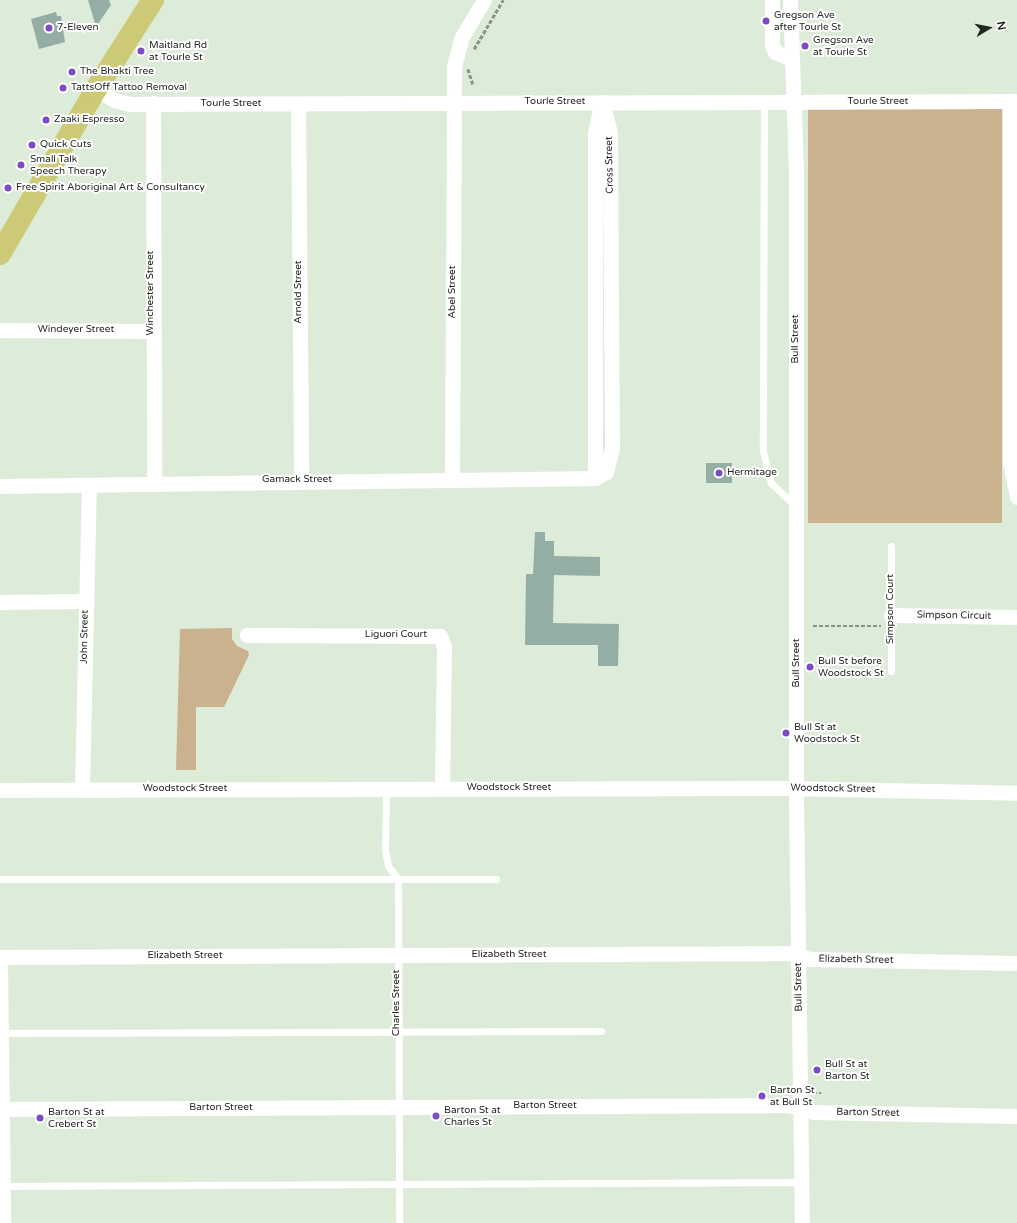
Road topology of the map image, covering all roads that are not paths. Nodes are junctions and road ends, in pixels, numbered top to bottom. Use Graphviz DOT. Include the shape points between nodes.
graph roads {
  1 [pos="153,0"];
  2 [pos="484,0"];
  3 [pos="772,0"];
  4 [pos="790,0"];
  5 [pos="791,59"];
  6 [pos="96,89"];
  7 [pos="1013,101"];
  8 [pos="602,102"];
  9 [pos="791,102"];
  10 [pos="153,103"];
  11 [pos="454,103"];
  12 [pos="764,103"];
  13 [pos="298,104"];
  14 [pos="0,254"];
  15 [pos="0,330"];
  16 [pos="151,331"];
  17 [pos="595,478"];
  18 [pos="301,480"];
  19 [pos="452,480"];
  20 [pos="154,483"];
  21 [pos="89,485"];
  22 [pos="0,486"];
  23 [pos="1017,497"];
  24 [pos="796,506"];
  25 [pos="891,546"];
  26 [pos="86,601"];
  27 [pos="0,602"];
  28 [pos="1017,617"];
  29 [pos="886,621"];
  30 [pos="247,636"];
  31 [pos="891,671"];
  32 [pos="386,787"];
  33 [pos="442,788"];
  34 [pos="796,788"];
  35 [pos="82,789"];
  36 [pos="0,790"];
  37 [pos="1017,793"];
  38 [pos="0,879"];
  39 [pos="398,879"];
  40 [pos="496,880"];
  41 [pos="397,956"];
  42 [pos="799,956"];
  43 [pos="0,957"];
  44 [pos="0,960"];
  45 [pos="1017,963"];
  46 [pos="600,1030"];
  47 [pos="397,1032"];
  48 [pos="1,1033"];
  49 [pos="397,1107"];
  50 [pos="801,1108"];
  51 [pos="1,1109"];
  52 [pos="1017,1116"];
  53 [pos="802,1182"];
  54 [pos="399,1183"];
  55 [pos="3,1186"];
  56 [pos="3,1223"];
  57 [pos="399,1223"];
  58 [pos="802,1223"];
  1 -- 6 [label="main road"];
  2 -- 11 [label="street, Abel Street" via="457,50"];
  3 -- 5 [label="street" via="772,45 775,52"];
  4 -- 5 [label="street, Bull Street"];
  5 -- 9 [label="street, Bull Street"];
  6 -- 10 [label="street, Tourle Street" via="122,103"];
  6 -- 14 [label="main road"];
  7 -- 9 [label="street, Tourle Street"];
  7 -- 23 [label="street" via="1010,463"];
  8 -- 11 [label="street, Tourle Street"];
  8 -- 12 [label="street, Tourle Street"];
  8 -- 17 [label="street, Cross Street" via="595,133"];
  9 -- 12 [label="street, Tourle Street"];
  9 -- 24 [label="street, Bull Street" via="796,175"];
  10 -- 13 [label="street, Tourle Street"];
  10 -- 16 [label="street, Winchester Street"];
  11 -- 13 [label="street, Tourle Street"];
  11 -- 19 [label="street, Abel Street"];
  12 -- 24 [label="lane" via="763,451 770,482"];
  13 -- 18 [label="street, Arnold Street"];
  15 -- 16 [label="street, Windeyer Street"];
  16 -- 20 [label="street, Winchester Street"];
  17 -- 19 [label="street, Gamack Street"];
  18 -- 19 [label="street, Gamack Street"];
  18 -- 20 [label="street, Gamack Street"];
  20 -- 21 [label="street, Gamack Street"];
  21 -- 22 [label="street, Gamack Street"];
  21 -- 26 [label="street, John Street"];
  24 -- 34 [label="street, Bull Street"];
  25 -- 29 [label="lane, Simpson Court"];
  26 -- 27 [label="street"];
  26 -- 35 [label="street, John Street"];
  28 -- 29 [label="street, Simpson Circuit"];
  29 -- 31 [label="lane, Simpson Court"];
  30 -- 33 [label="street, Liguori Court" via="440,636 444,647"];
  32 -- 33 [label="street, Woodstock Street"];
  32 -- 35 [label="street, Woodstock Street"];
  32 -- 39 [label="lane" via="385,850 388,866"];
  33 -- 34 [label="street, Woodstock Street"];
  34 -- 37 [label="street, Woodstock Street"];
  34 -- 42 [label="street, Bull Street"];
  35 -- 36 [label="street, Woodstock Street"];
  38 -- 39 [label="lane"];
  39 -- 40 [label="lane"];
  39 -- 41 [label="lane, Charles Street"];
  41 -- 42 [label="street, Elizabeth Street" via="784,953"];
  41 -- 43 [label="street, Elizabeth Street"];
  41 -- 47 [label="lane, Charles Street"];
  42 -- 45 [label="street, Elizabeth Street" via="811,959"];
  42 -- 50 [label="street, Bull Street"];
  44 -- 48 [label="street"];
  46 -- 47 [label="lane"];
  47 -- 48 [label="lane"];
  47 -- 49 [label="lane, Charles Street"];
  48 -- 51 [label="street"];
  49 -- 50 [label="street, Barton Street" via="789,1105"];
  49 -- 51 [label="street, Barton Street"];
  49 -- 54 [label="lane, Charles Street"];
  50 -- 52 [label="street, Barton Street" via="814,1112"];
  50 -- 53 [label="street, Bull Street"];
  51 -- 55 [label="street"];
  53 -- 54 [label="lane"];
  53 -- 58 [label="street, Bull Street"];
  54 -- 55 [label="lane"];
  54 -- 57 [label="lane, Charles Street"];
  55 -- 56 [label="street"];
}
